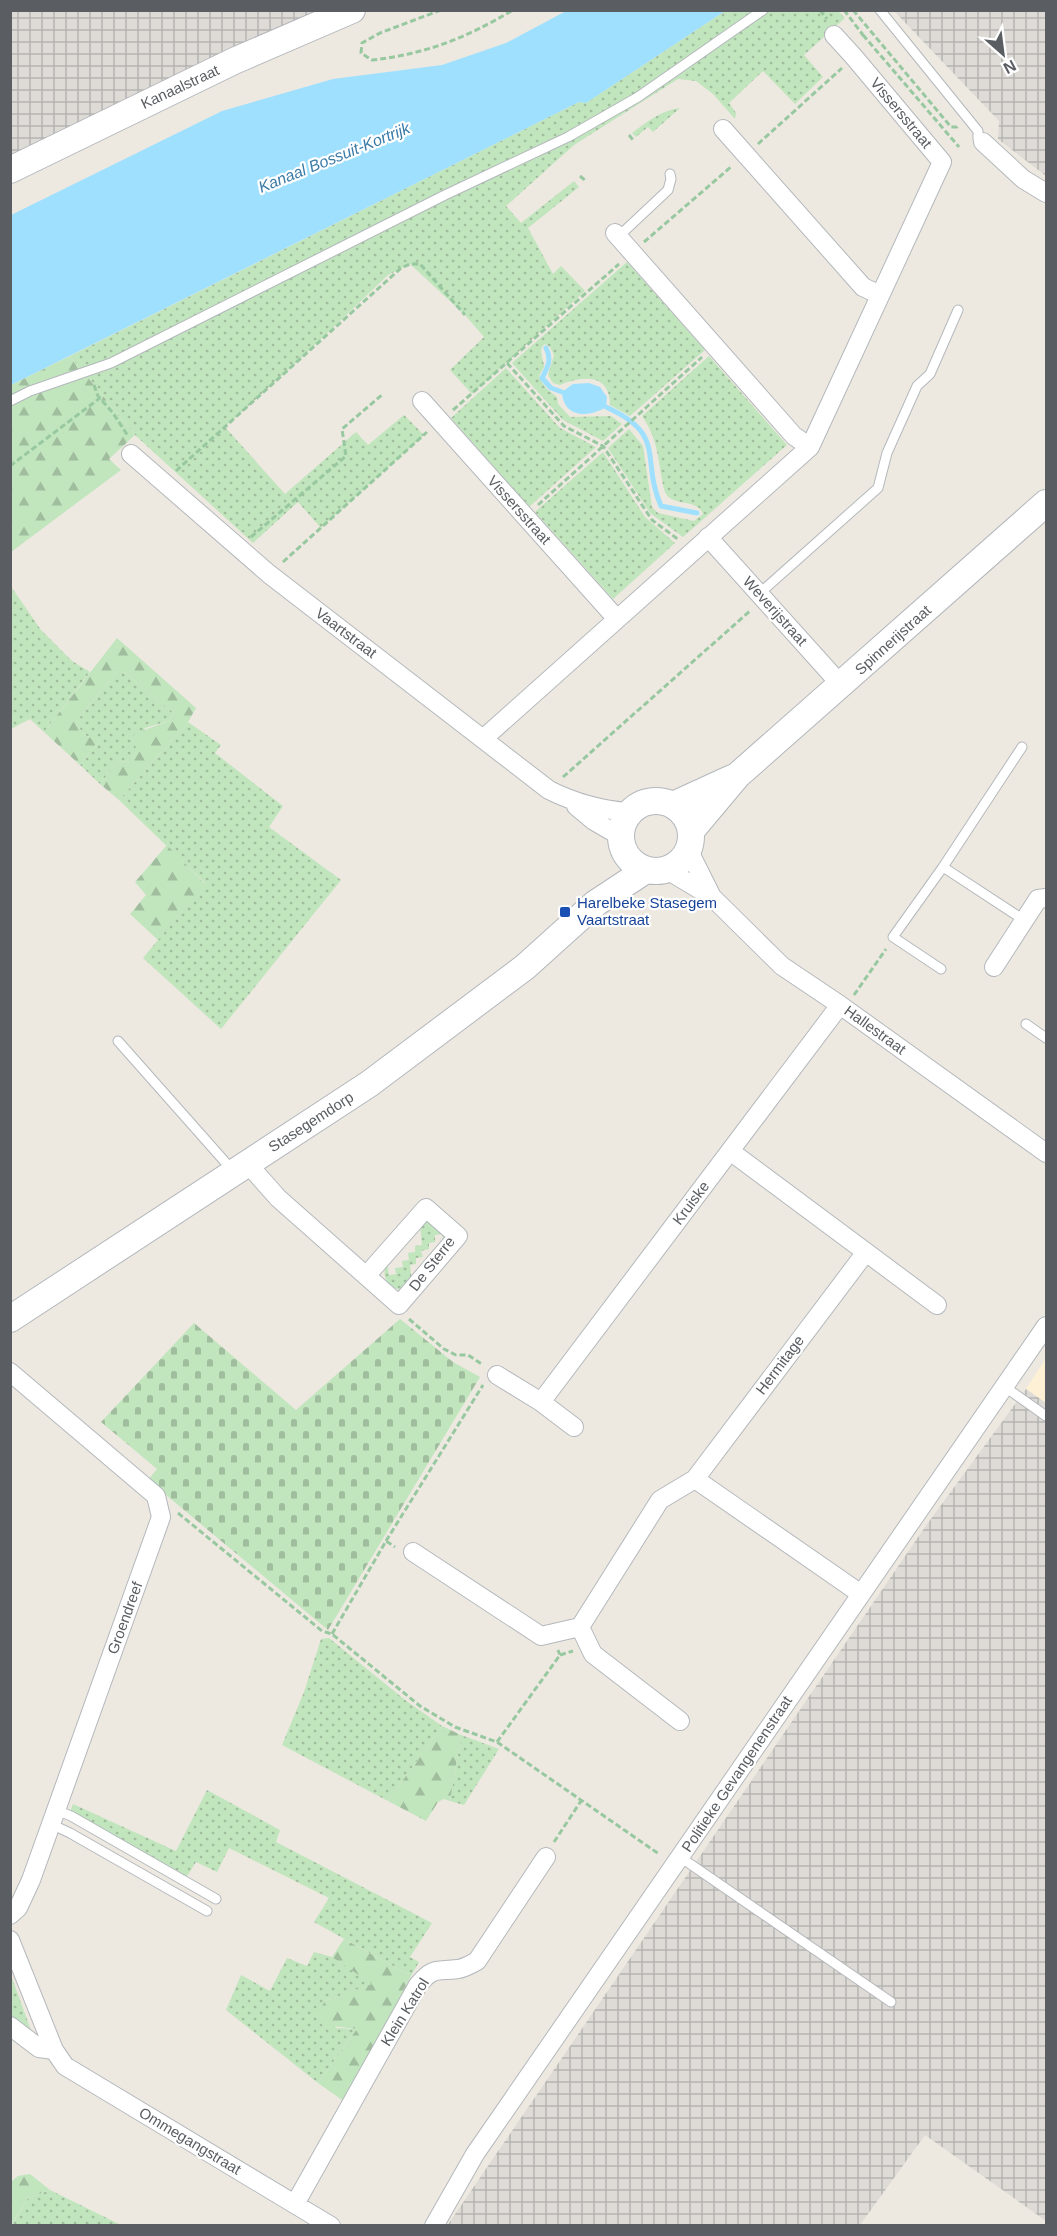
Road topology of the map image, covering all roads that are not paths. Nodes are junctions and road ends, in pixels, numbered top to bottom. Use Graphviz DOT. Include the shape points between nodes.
graph roads {
  1 [pos="352,10"];
  2 [pos="762,10"];
  3 [pos="880,10"];
  4 [pos="834,35"];
  5 [pos="723,129"];
  6 [pos="981,141"];
  7 [pos="10,170"];
  8 [pos="670,174"];
  9 [pos="1047,193"];
  10 [pos="616,235"];
  11 [pos="880,295"];
  12 [pos="958,310"];
  13 [pos="10,401"];
  14 [pos="422,401"];
  15 [pos="810,447"];
  16 [pos="130,454"];
  17 [pos="1047,503"];
  18 [pos="708,537"];
  19 [pos="762,596"];
  20 [pos="617,619"];
  21 [pos="842,686"];
  22 [pos="484,738"];
  23 [pos="1022,747"];
  24 [pos="738,775"];
  25 [pos="570,801"];
  26 [pos="673,805"];
  27 [pos="623,831"];
  28 [pos="690,840"];
  29 [pos="943,867"];
  30 [pos="656,870"];
  31 [pos="712,897"];
  32 [pos="1047,898"];
  33 [pos="596,903"];
  34 [pos="1024,920"];
  35 [pos="994,967"];
  36 [pos="941,969"];
  37 [pos="840,1005"];
  38 [pos="1026,1024"];
  39 [pos="1047,1038"];
  40 [pos="118,1041"];
  41 [pos="730,1151"];
  42 [pos="1047,1153"];
  43 [pos="241,1168"];
  44 [pos="866,1252"];
  45 [pos="366,1276"];
  46 [pos="937,1305"];
  47 [pos="10,1319"];
  48 [pos="1047,1326"];
  49 [pos="10,1372"];
  50 [pos="494,1373"];
  51 [pos="1005,1387"];
  52 [pos="541,1402"];
  53 [pos="1047,1416"];
  54 [pos="574,1427"];
  55 [pos="695,1479"];
  56 [pos="413,1552"];
  57 [pos="861,1594"];
  58 [pos="580,1627"];
  59 [pos="680,1720"];
  60 [pos="53,1817"];
  61 [pos="546,1857"];
  62 [pos="673,1858"];
  63 [pos="216,1899"];
  64 [pos="207,1911"];
  65 [pos="10,1916"];
  66 [pos="10,1940"];
  67 [pos="891,2002"];
  68 [pos="10,2026"];
  69 [pos="54,2050"];
  70 [pos="295,2204"];
  71 [pos="331,2226"];
  72 [pos="435,2226"];
  1 -- 7 [label="street, Kanaalstraat" via="223,66"];
  2 -- 13 [label="lane" via="638,97 568,137 111,363"];
  3 -- 6 [label="lane" via="978,131"];
  4 -- 11 [label="street, Vissersstraat" via="942,162"];
  5 -- 11 [label="street" via="863,287"];
  6 -- 9 [label="street" via="1023,179"];
  8 -- 10 [label="lane" via="668,190"];
  10 -- 15 [label="street" via="794,436"];
  11 -- 15 [label="street, Vissersstraat"];
  12 -- 19 [label="lane" via="930,374 917,386 887,453 878,488"];
  14 -- 20 [label="street, Vissersstraat"];
  15 -- 18 [label="street, Vissersstraat"];
  16 -- 22 [label="street, Vaartstraat" via="269,574"];
  17 -- 21 [label="street, Spinnerijstraat"];
  18 -- 19 [label="street, Weverijstraat"];
  18 -- 20 [label="street, Vissersstraat"];
  19 -- 21 [label="street, Weverijstraat"];
  20 -- 22 [label="street, Vissersstraat"];
  21 -- 24 [label="street, Spinnerijstraat"];
  22 -- 25 [label="street, Vaartstraat" via="549,790"];
  23 -- 29 [label="lane"];
  24 -- 26 [label="street, Spinnerijstraat"];
  24 -- 28 [label="street, Spinnerijstraat"];
  25 -- 27 [label="street, Vaartstraat" via="594,821"];
  25 -- 27 [label="street, Vaartstraat" via="602,810"];
  26 -- 27 [label="street" via="661,801 638,805"];
  26 -- 28 [label="street" via="688,821"];
  27 -- 30 [label="street" via="627,857 635,865"];
  27 -- 33 [label="street, Stasegemdorp"];
  28 -- 30 [label="street" via="676,865"];
  28 -- 31 [label="street, Hallestraat"];
  29 -- 34 [label="lane"];
  29 -- 36 [label="lane" via="893,937"];
  30 -- 31 [label="street, Hallestraat"];
  30 -- 33 [label="street, Stasegemdorp"];
  31 -- 37 [label="street, Hallestraat" via="782,966"];
  32 -- 34 [label="street" via="1038,898"];
  33 -- 43 [label="street, Stasegemdorp" via="525,967 369,1084"];
  34 -- 35 [label="street"];
  37 -- 41 [label="street, Kruiske"];
  37 -- 42 [label="street, Hallestraat"];
  38 -- 39 [label="lane"];
  40 -- 43 [label="lane"];
  41 -- 44 [label="street"];
  41 -- 52 [label="street, Kruiske"];
  43 -- 45 [label="street, De Sterre"];
  43 -- 47 [label="street, Stasegemdorp"];
  44 -- 46 [label="street"];
  44 -- 55 [label="street, Hermitage"];
  45 -- 45 [label="street, De Sterre" via="426,1208 458,1236 399,1305"];
  48 -- 51 [label="street, Politieke Gevangenenstraat"];
  49 -- 60 [label="street, Groendreef" via="156,1496 160,1505 161,1517"];
  50 -- 52 [label="street"];
  51 -- 53 [label="lane"];
  51 -- 57 [label="street, Politieke Gevangenenstraat"];
  52 -- 54 [label="street"];
  55 -- 57 [label="street"];
  55 -- 58 [label="street, Hermitage" via="660,1500"];
  56 -- 58 [label="street" via="542,1636"];
  57 -- 62 [label="street, Politieke Gevangenenstraat"];
  58 -- 59 [label="street" via="593,1654"];
  60 -- 63 [label="lane"];
  60 -- 64 [label="lane" via="70,1833"];
  60 -- 65 [label="street, Groendreef" via="31,1880"];
  61 -- 70 [label="street, Klein Katrol" via="477,1961 460,1969 436,1969 418,1985"];
  62 -- 67 [label="lane"];
  62 -- 72 [label="street, Politieke Gevangenenstraat" via="475,2154"];
  66 -- 69 [label="street, Ommegangstraat"];
  68 -- 69 [label="street, Ommegangstraat" via="39,2048"];
  69 -- 70 [label="street, Ommegangstraat" via="65,2066"];
  70 -- 71 [label="street, Ommegangstraat"];
}
